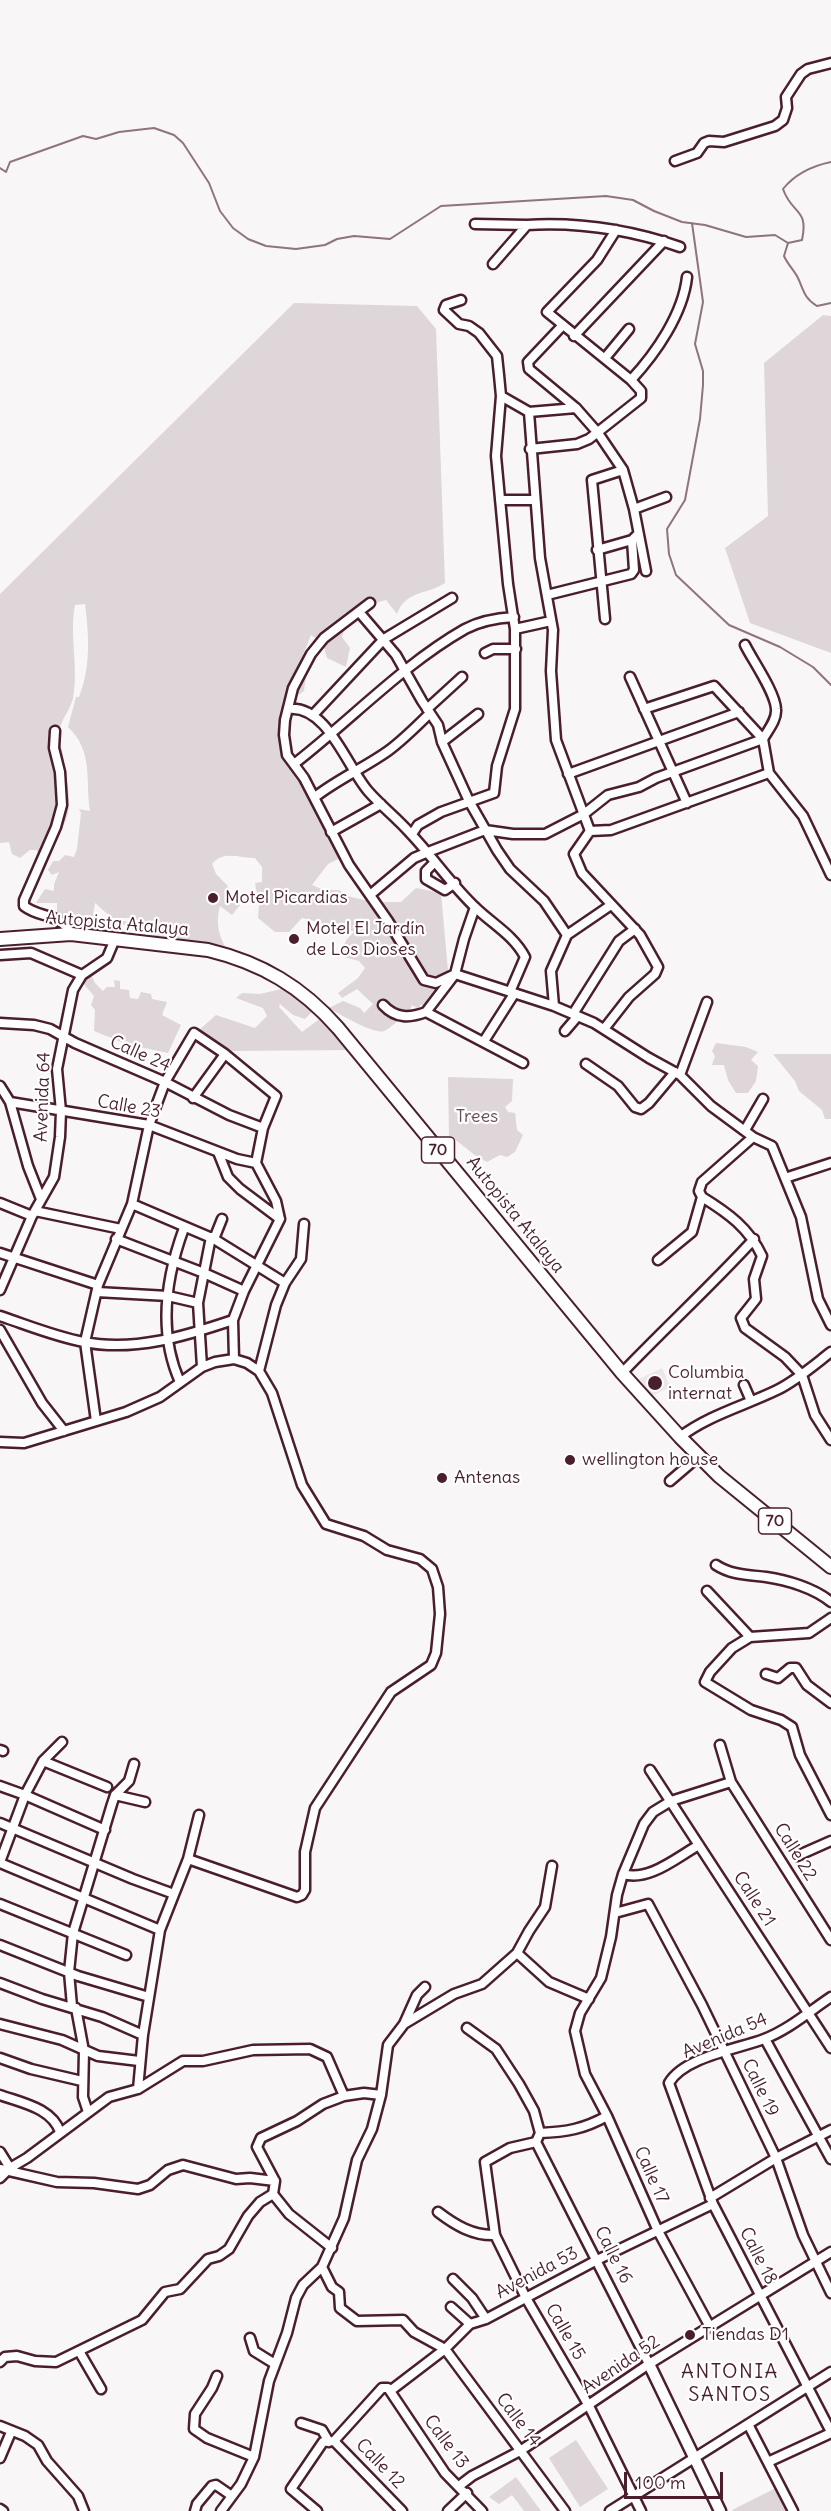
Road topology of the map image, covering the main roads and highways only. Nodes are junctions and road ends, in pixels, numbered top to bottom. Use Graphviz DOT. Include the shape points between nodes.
graph roads {
  1 [pos="0,939"];
  2 [pos="831,1567"];
  1 -- 2 [label="main road, Autopista Atalaya / 70" via="71,934 208,950 264,969 300,991 338,1028 622,1373 698,1457"];
}
